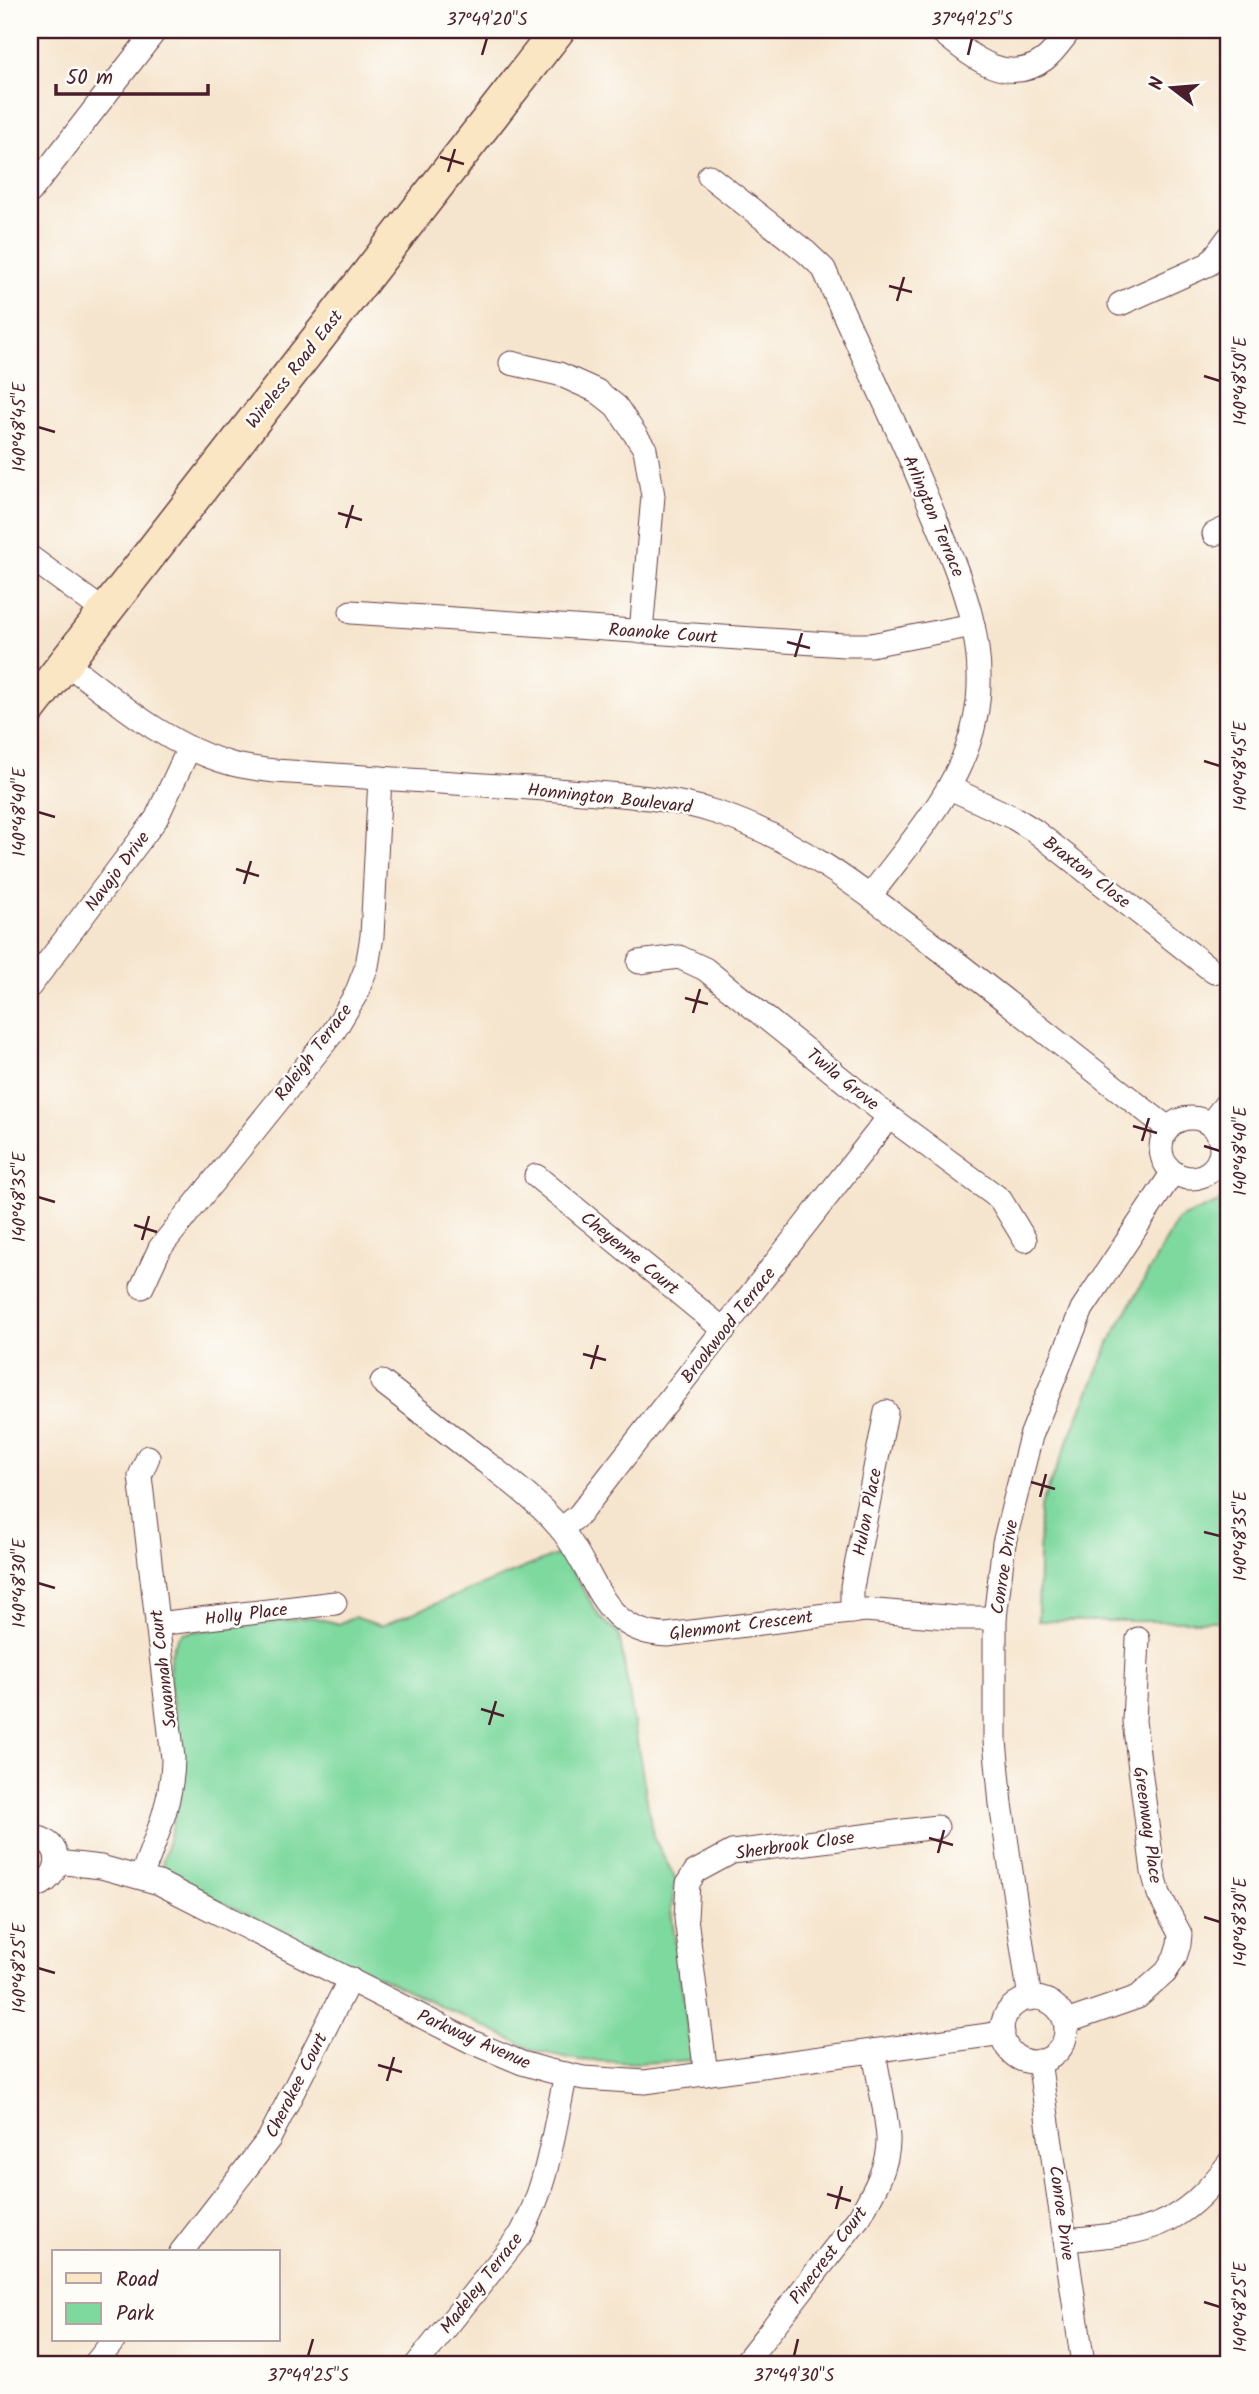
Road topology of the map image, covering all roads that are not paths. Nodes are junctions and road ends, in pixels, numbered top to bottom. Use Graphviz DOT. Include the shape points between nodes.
graph roads {
  1 [pos="558,30"];
  2 [pos="939,30"];
  3 [pos="1070,30"];
  4 [pos="152,35"];
  5 [pos="709,176"];
  6 [pos="30,192"];
  7 [pos="1229,237"];
  8 [pos="1120,304"];
  9 [pos="511,363"];
  10 [pos="30,558"];
  11 [pos="105,612"];
  12 [pos="351,612"];
  13 [pos="973,625"];
  14 [pos="641,632"];
  15 [pos="65,662"];
  16 [pos="30,708"];
  17 [pos="188,748"];
  18 [pos="380,778"];
  19 [pos="950,788"];
  20 [pos="870,896"];
  21 [pos="639,962"];
  22 [pos="1214,972"];
  23 [pos="30,986"];
  24 [pos="1229,1100"];
  25 [pos="890,1116"];
  26 [pos="1210,1124"];
  27 [pos="1168,1128"];
  28 [pos="1173,1172"];
  29 [pos="536,1176"];
  30 [pos="1026,1240"];
  31 [pos="142,1287"];
  32 [pos="724,1330"];
  33 [pos="382,1382"];
  34 [pos="886,1412"];
  35 [pos="148,1458"];
  36 [pos="561,1529"];
  37 [pos="335,1603"];
  38 [pos="852,1612"];
  39 [pos="995,1618"];
  40 [pos="158,1624"];
  41 [pos="1138,1639"];
  42 [pos="937,1827"];
  43 [pos="30,1837"];
  44 [pos="57,1862"];
  45 [pos="141,1877"];
  46 [pos="30,1888"];
  47 [pos="349,1979"];
  48 [pos="1030,1999"];
  49 [pos="1066,2022"];
  50 [pos="1003,2033"];
  51 [pos="874,2050"];
  52 [pos="1039,2061"];
  53 [pos="566,2074"];
  54 [pos="706,2074"];
  55 [pos="1229,2163"];
  56 [pos="1066,2240"];
  57 [pos="183,2250"];
  58 [pos="112,2342"];
  59 [pos="95,2364"];
  60 [pos="418,2364"];
  61 [pos="744,2364"];
  62 [pos="1083,2364"];
  1 -- 11 [label="street, Wireless Road East"];
  2 -- 3 [label="street" via="980,62 1010,69 1042,61"];
  4 -- 6 [label="street"];
  5 -- 13 [label="street, Arlington Terrace" via="824,269 906,448 965,590"];
  7 -- 8 [label="street" via="1209,264"];
  9 -- 14 [label="street" via="559,374 597,391 616,406 645,449 653,496"];
  10 -- 11 [label="street"];
  11 -- 15 [label="street, Wireless Road East"];
  12 -- 14 [label="street, Roanoke Court"];
  13 -- 14 [label="street, Roanoke Court" via="871,645"];
  13 -- 19 [label="street, Arlington Terrace" via="978,687 975,720"];
  15 -- 16 [label="street, Wireless Road East"];
  15 -- 17 [label="street, Honnington Boulevard"];
  17 -- 18 [label="street, Honnington Boulevard" via="232,764 275,771"];
  17 -- 23 [label="street, Navajo Drive" via="156,819"];
  18 -- 20 [label="street, Honnington Boulevard" via="688,804 794,845"];
  18 -- 31 [label="street, Raleigh Terrace" via="372,936 356,994 334,1031 160,1248"];
  19 -- 20 [label="street, Arlington Terrace"];
  19 -- 22 [label="street, Braxton Close" via="1035,831"];
  20 -- 27 [label="street, Honnington Boulevard"];
  21 -- 25 [label="street, Twila Grove" via="679,957 705,969"];
  24 -- 26 [label="street"];
  25 -- 30 [label="street, Twila Grove" via="1000,1199"];
  25 -- 32 [label="street, Brookwood Terrace"];
  26 -- 27 [label="street" via="1186,1117"];
  26 -- 28 [label="street" via="1220,1142 1215,1166 1196,1178"];
  27 -- 28 [label="street" via="1161,1152"];
  28 -- 39 [label="street, Conroe Drive" via="1082,1309 1037,1423 1004,1543"];
  29 -- 32 [label="street, Cheyenne Court"];
  32 -- 36 [label="street, Brookwood Terrace" via="579,1515"];
  33 -- 36 [label="street, Glenmont Crescent" via="516,1486"];
  34 -- 38 [label="street, Hulon Place" via="852,1587"];
  35 -- 40 [label="street, Savannah Court" via="140,1476"];
  36 -- 38 [label="street, Glenmont Crescent" via="607,1606 630,1627 653,1635"];
  37 -- 40 [label="street, Holly Place"];
  38 -- 39 [label="street, Glenmont Crescent"];
  39 -- 48 [label="street, Conroe Drive" via="997,1766"];
  40 -- 45 [label="street, Savannah Court" via="173,1774"];
  41 -- 49 [label="street, Greenway Place" via="1134,1721 1153,1872 1158,1894 1180,1934 1180,1944 1165,1973 1138,1997"];
  42 -- 54 [label="street, Sherbrook Close" via="732,1852 695,1872 688,1884 686,1918"];
  43 -- 44 [label="street" via="47,1842"];
  44 -- 45 [label="street, Parkway Avenue"];
  44 -- 46 [label="street" via="51,1879"];
  45 -- 47 [label="street, Parkway Avenue"];
  47 -- 53 [label="street, Parkway Avenue" via="496,2052"];
  47 -- 57 [label="street, Cherokee Court" via="269,2139"];
  48 -- 49 [label="street" via="1054,2004"];
  48 -- 50 [label="street" via="1010,2008"];
  49 -- 52 [label="street" via="1059,2050"];
  50 -- 51 [label="street, Parkway Avenue"];
  50 -- 52 [label="street" via="1014,2054"];
  51 -- 54 [label="street, Parkway Avenue"];
  51 -- 61 [label="street, Pinecrest Court" via="888,2140 877,2184 860,2216"];
  52 -- 56 [label="street, Conroe Drive"];
  53 -- 54 [label="street, Parkway Avenue" via="645,2082"];
  53 -- 60 [label="street, Madeley Terrace" via="533,2212"];
  55 -- 56 [label="street" via="1208,2191 1167,2221 1131,2234"];
  56 -- 62 [label="street, Conroe Drive"];
  58 -- 59 [label="street"];
}
